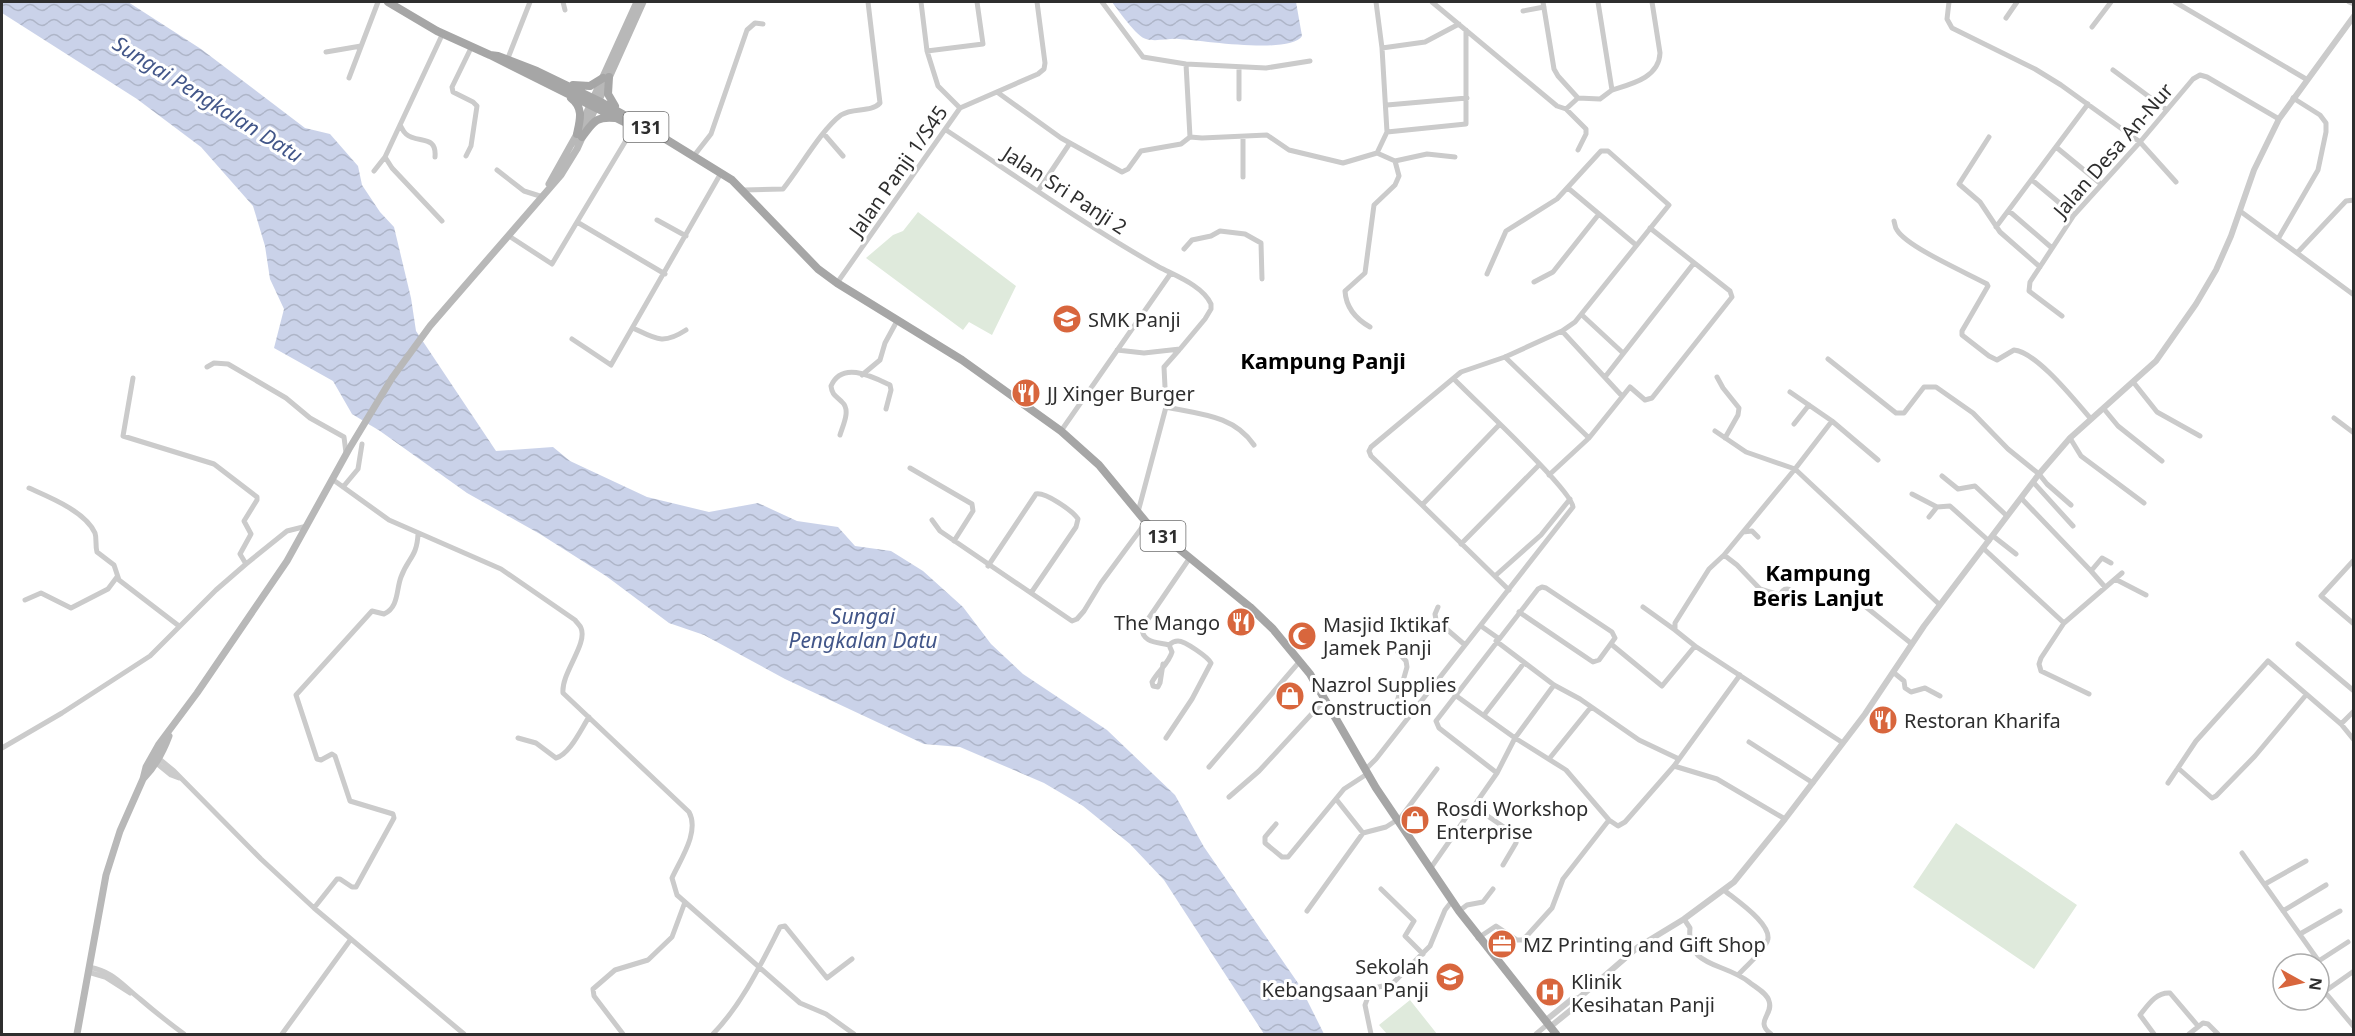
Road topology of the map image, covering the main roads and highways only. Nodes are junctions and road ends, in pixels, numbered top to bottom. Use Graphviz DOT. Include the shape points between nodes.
graph roads {
  1 [pos="388,2"];
  2 [pos="637,2"];
  3 [pos="643,2"];
  4 [pos="606,77"];
  5 [pos="560,86"];
  6 [pos="595,103"];
  7 [pos="620,115"];
  8 [pos="579,136"];
  9 [pos="693,157"];
  10 [pos="1550,1027"];
  11 [pos="77,1035"];
  1 -- 5 [label="main road, 131" via="443,33"];
  2 -- 4 [label="main road"];
  3 -- 4 [label="main road"];
  4 -- 5 [label="main road" via="590,86"];
  4 -- 6 [label="main road"];
  4 -- 7 [label="main road" via="610,102"];
  5 -- 6 [label="main road, 131"];
  5 -- 8 [label="main road" via="580,108"];
  6 -- 7 [label="main road, 131"];
  6 -- 8 [label="main road"];
  7 -- 8 [label="main road" via="599,118"];
  7 -- 9 [label="main road, 131"];
  7 -- 9 [label="main road, 131" via="634,127"];
  8 -- 11 [label="main road" via="543,197 430,326 392,378 307,526 142,780 104,881"];
  9 -- 10 [label="main road, 131" via="744,190 818,269 962,360 1061,431 1099,465 1146,522 1263,619 1300,661 1327,701 1366,772 1459,912"];
}
